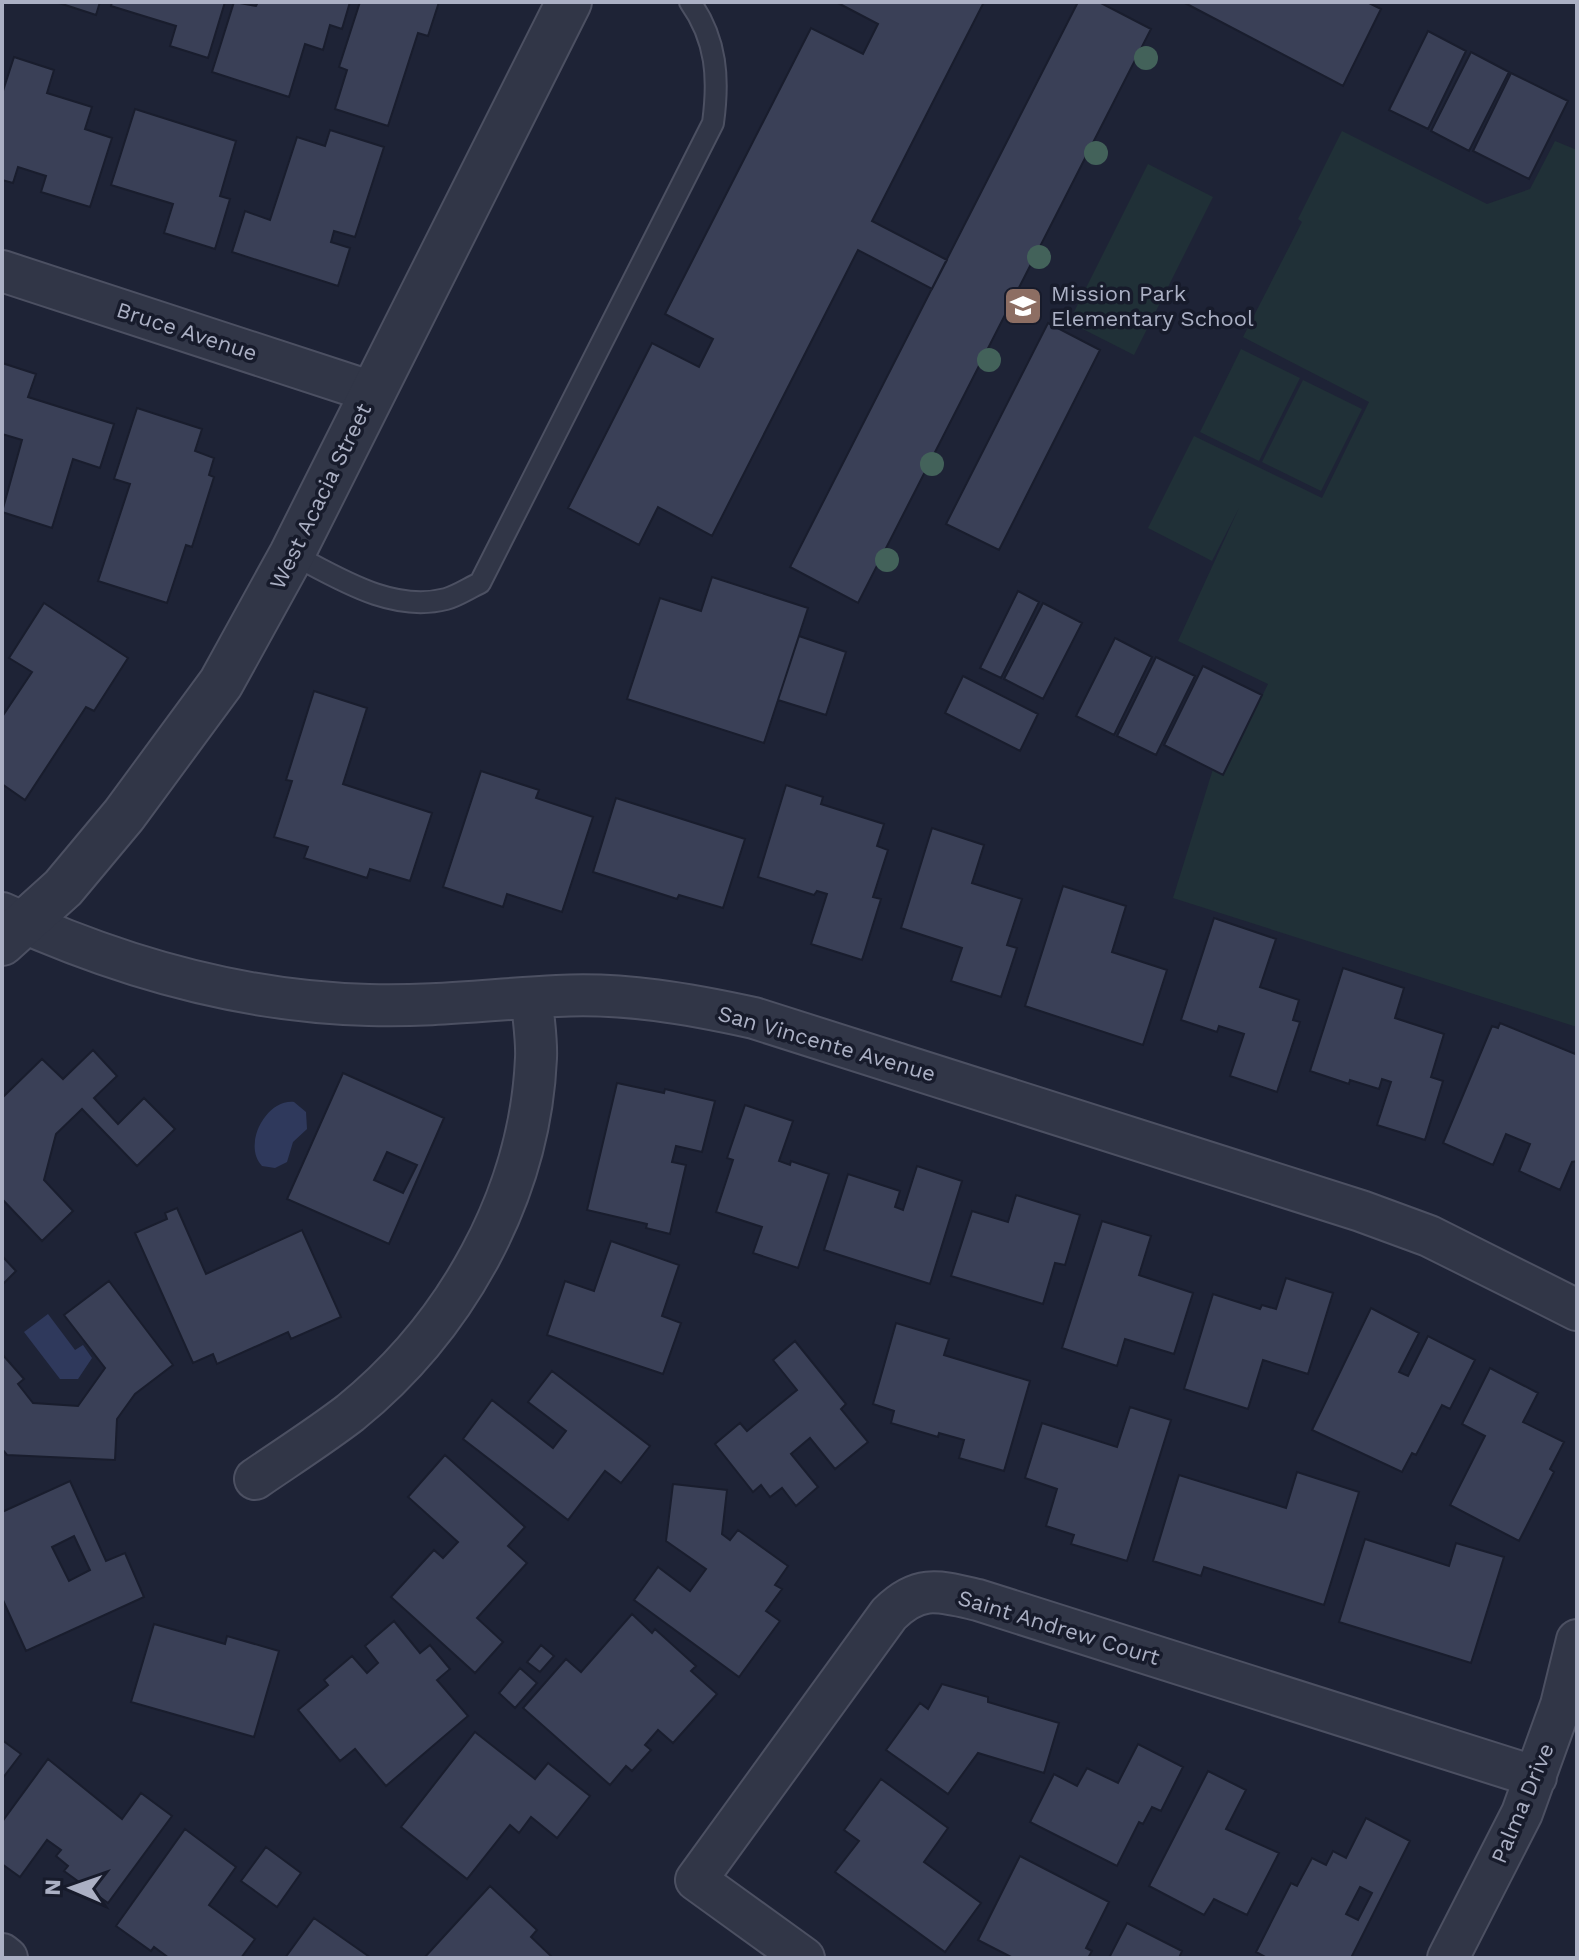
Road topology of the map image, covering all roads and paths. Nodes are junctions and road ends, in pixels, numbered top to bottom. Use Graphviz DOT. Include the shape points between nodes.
graph roads {
  1 [pos="569,2"];
  2 [pos="690,2"];
  3 [pos="2,271"];
  4 [pos="372,392"];
  5 [pos="292,554"];
  6 [pos="9,926"];
  7 [pos="532,998"];
  8 [pos="1577,1310"];
  9 [pos="255,1479"];
  10 [pos="1577,1640"];
  11 [pos="1536,1777"];
  12 [pos="2,1954"];
  13 [pos="7,1958"];
  14 [pos="804,1958"];
  15 [pos="1448,1958"];
  1 -- 4 [label="street, West Acacia Street"];
  2 -- 5 [label="lane" via="702,18 714,54 718,87 713,123 480,583 446,599 391,599"];
  3 -- 4 [label="street, Bruce Avenue"];
  4 -- 5 [label="street, West Acacia Street"];
  5 -- 6 [label="street, West Acacia Street" via="221,683 173,752 63,888"];
  6 -- 7 [label="street, San Vincente Avenue" via="154,970 283,999 370,1005"];
  7 -- 8 [label="street, San Vincente Avenue" via="640,999 767,1022 1361,1211 1429,1236"];
  7 -- 9 [label="street" via="536,1057 519,1162 460,1296 405,1361 350,1412"];
  10 -- 11 [label="street, Palma Drive"];
  11 -- 14 [label="street, Saint Andrew Court" via="978,1600 916,1593 889,1614 696,1880"];
  11 -- 15 [label="street, Palma Drive"];
  12 -- 13 [label="street"];
}
